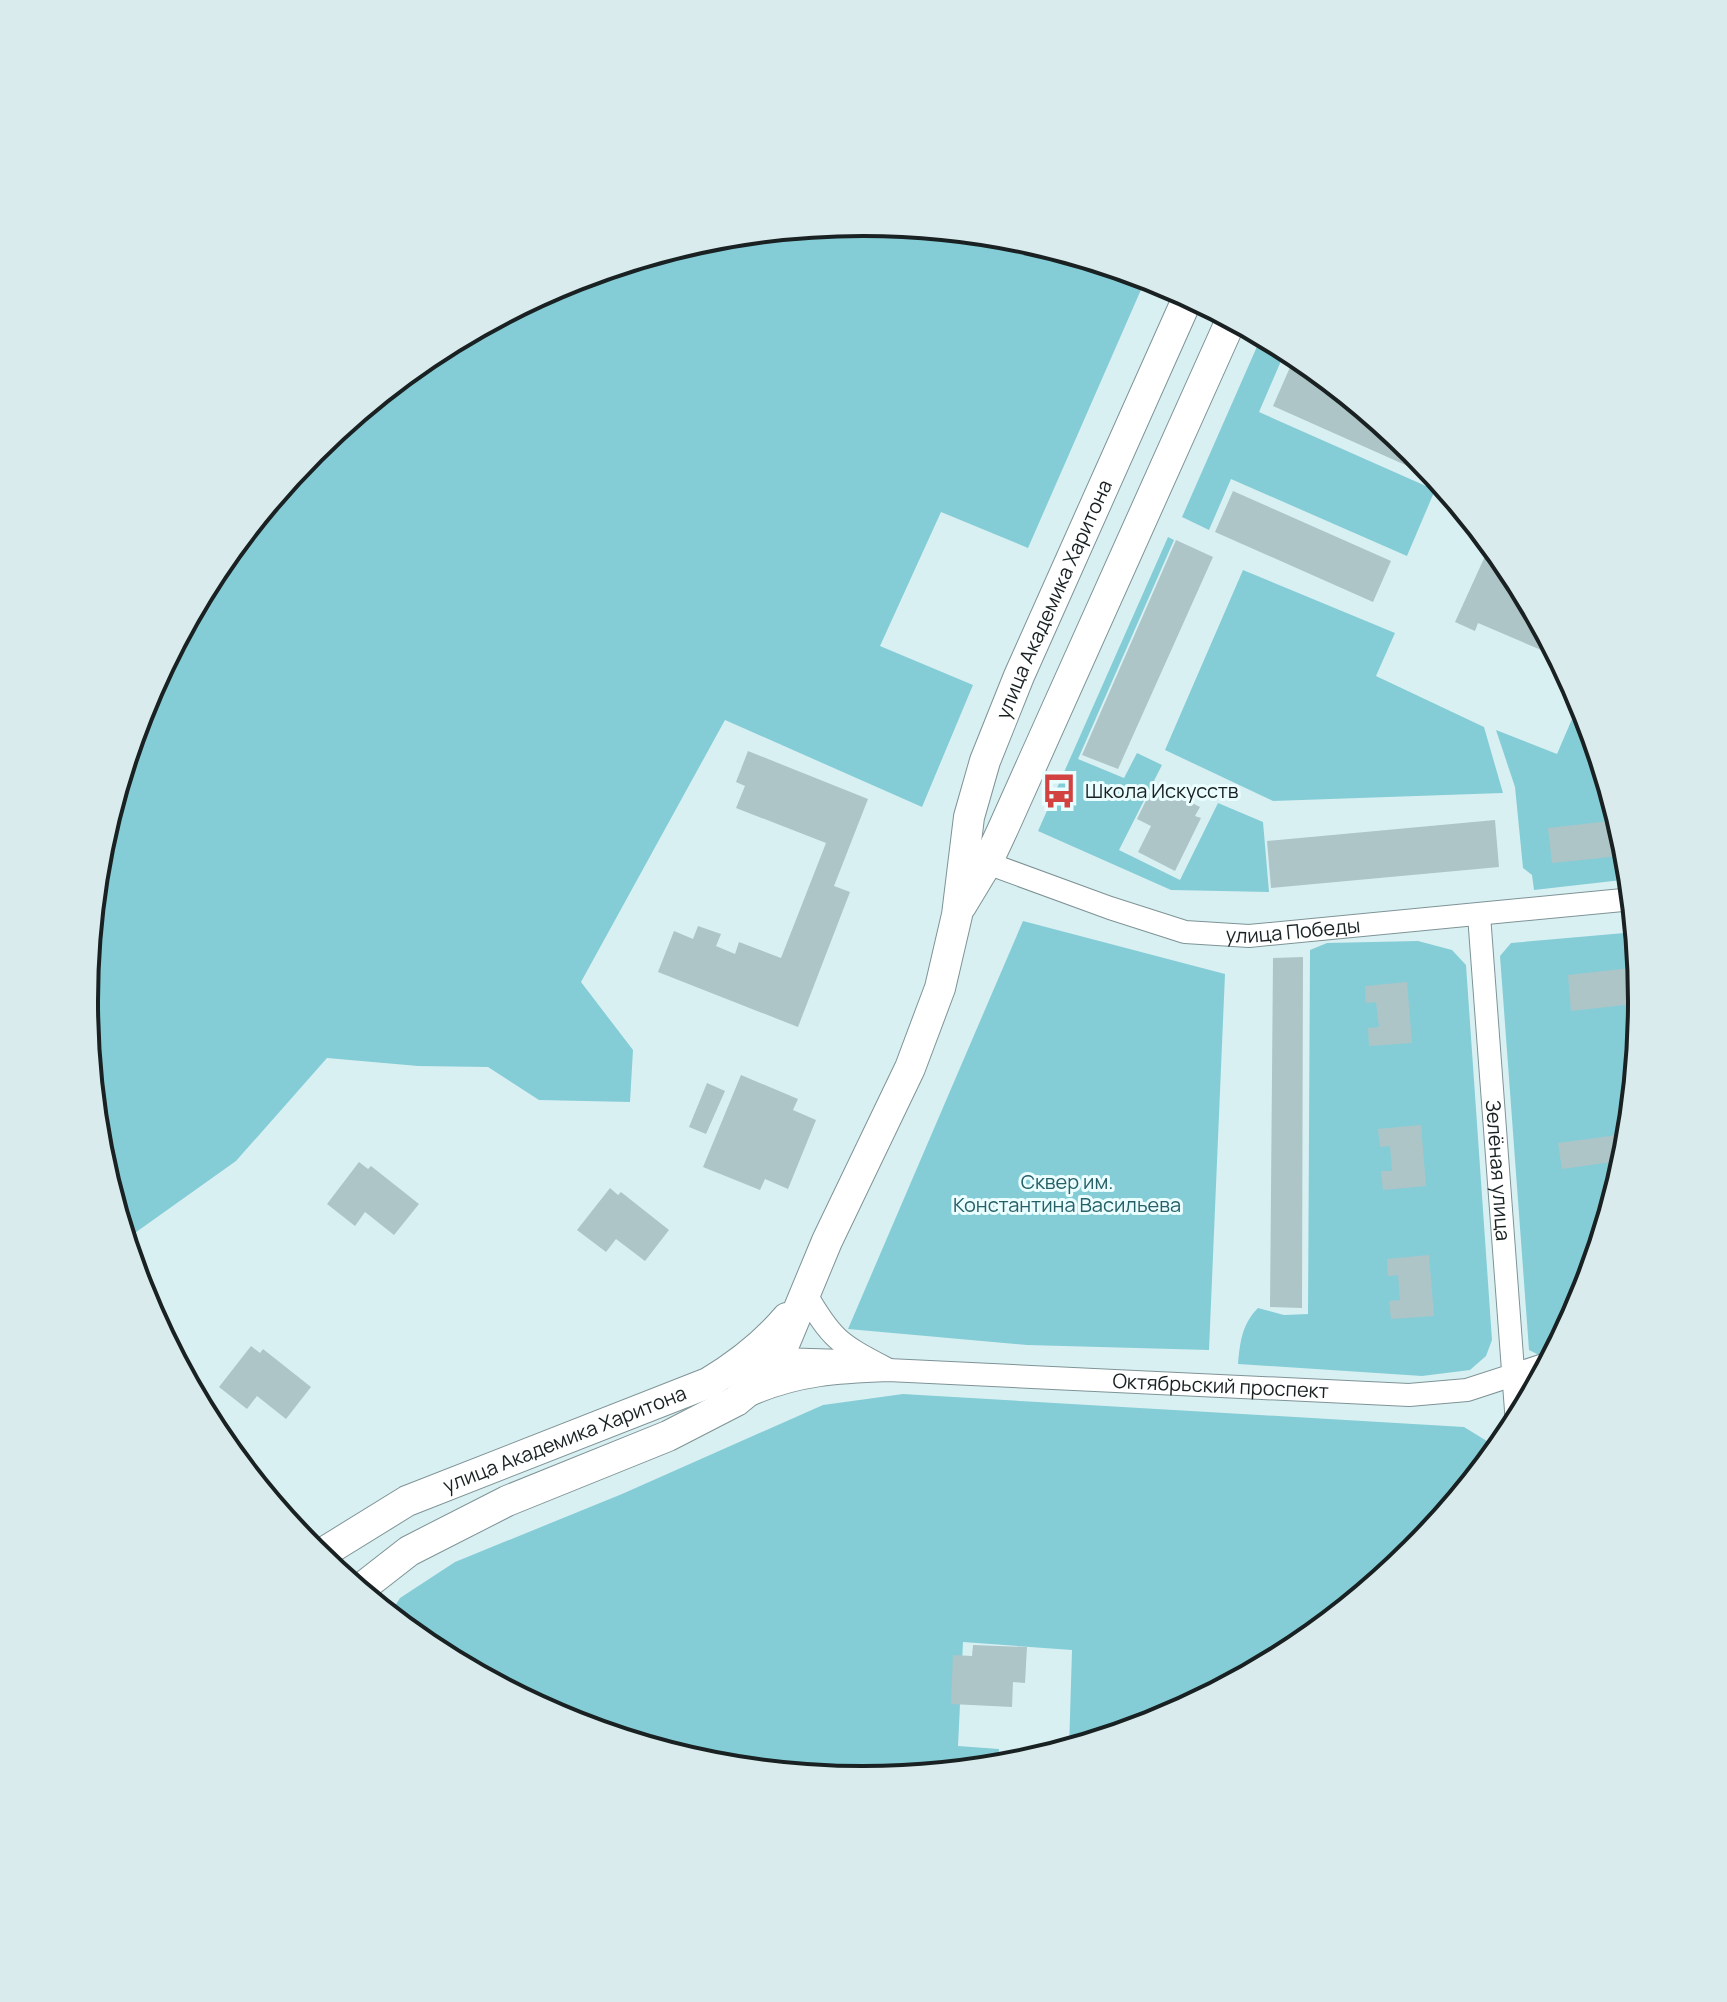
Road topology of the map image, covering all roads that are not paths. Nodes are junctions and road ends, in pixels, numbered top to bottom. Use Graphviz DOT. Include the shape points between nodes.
graph roads {
  1 [pos="1184,306"];
  2 [pos="1227,328"];
  3 [pos="975,859"];
  4 [pos="1622,900"];
  5 [pos="1479,915"];
  6 [pos="802,1298"];
  7 [pos="778,1359"];
  8 [pos="736,1366"];
  9 [pos="1535,1367"];
  10 [pos="888,1370"];
  11 [pos="1513,1374"];
  12 [pos="736,1401"];
  13 [pos="1515,1401"];
  14 [pos="329,1549"];
  15 [pos="367,1584"];
  1 -- 3 [label="main road, улица Академика Харитона" via="1019,676 976,790"];
  2 -- 3 [label="main road, улица Академика Харитона"];
  3 -- 5 [label="street, улица Победы" via="1185,932 1249,936"];
  3 -- 6 [label="main road, улица Академика Харитона" via="940,988 910,1068"];
  4 -- 5 [label="street, улица Победы"];
  5 -- 11 [label="street, Зелёная улица"];
  6 -- 7 [label="main road, улица Академика Харитона"];
  6 -- 8 [label="main road, улица Академика Харитона" via="768,1341"];
  6 -- 10 [label="street, Октябрьский проспект" via="832,1336"];
  7 -- 8 [label="street, Октябрьский проспект"];
  7 -- 10 [label="street, Октябрьский проспект" via="860,1362"];
  7 -- 12 [label="main road, улица Академика Харитона"];
  8 -- 14 [label="main road, улица Академика Харитона" via="708,1383 407,1501"];
  9 -- 11 [label="street, Октябрьский проспект"];
  10 -- 11 [label="street, Октябрьский проспект" via="1409,1395 1467,1390"];
  10 -- 12 [label="street, Октябрьский проспект" via="827,1372 781,1382"];
  11 -- 13 [label="street, Зелёная улица"];
  12 -- 15 [label="main road, улица Академика Харитона" via="668,1436 507,1501 409,1551"];
}
